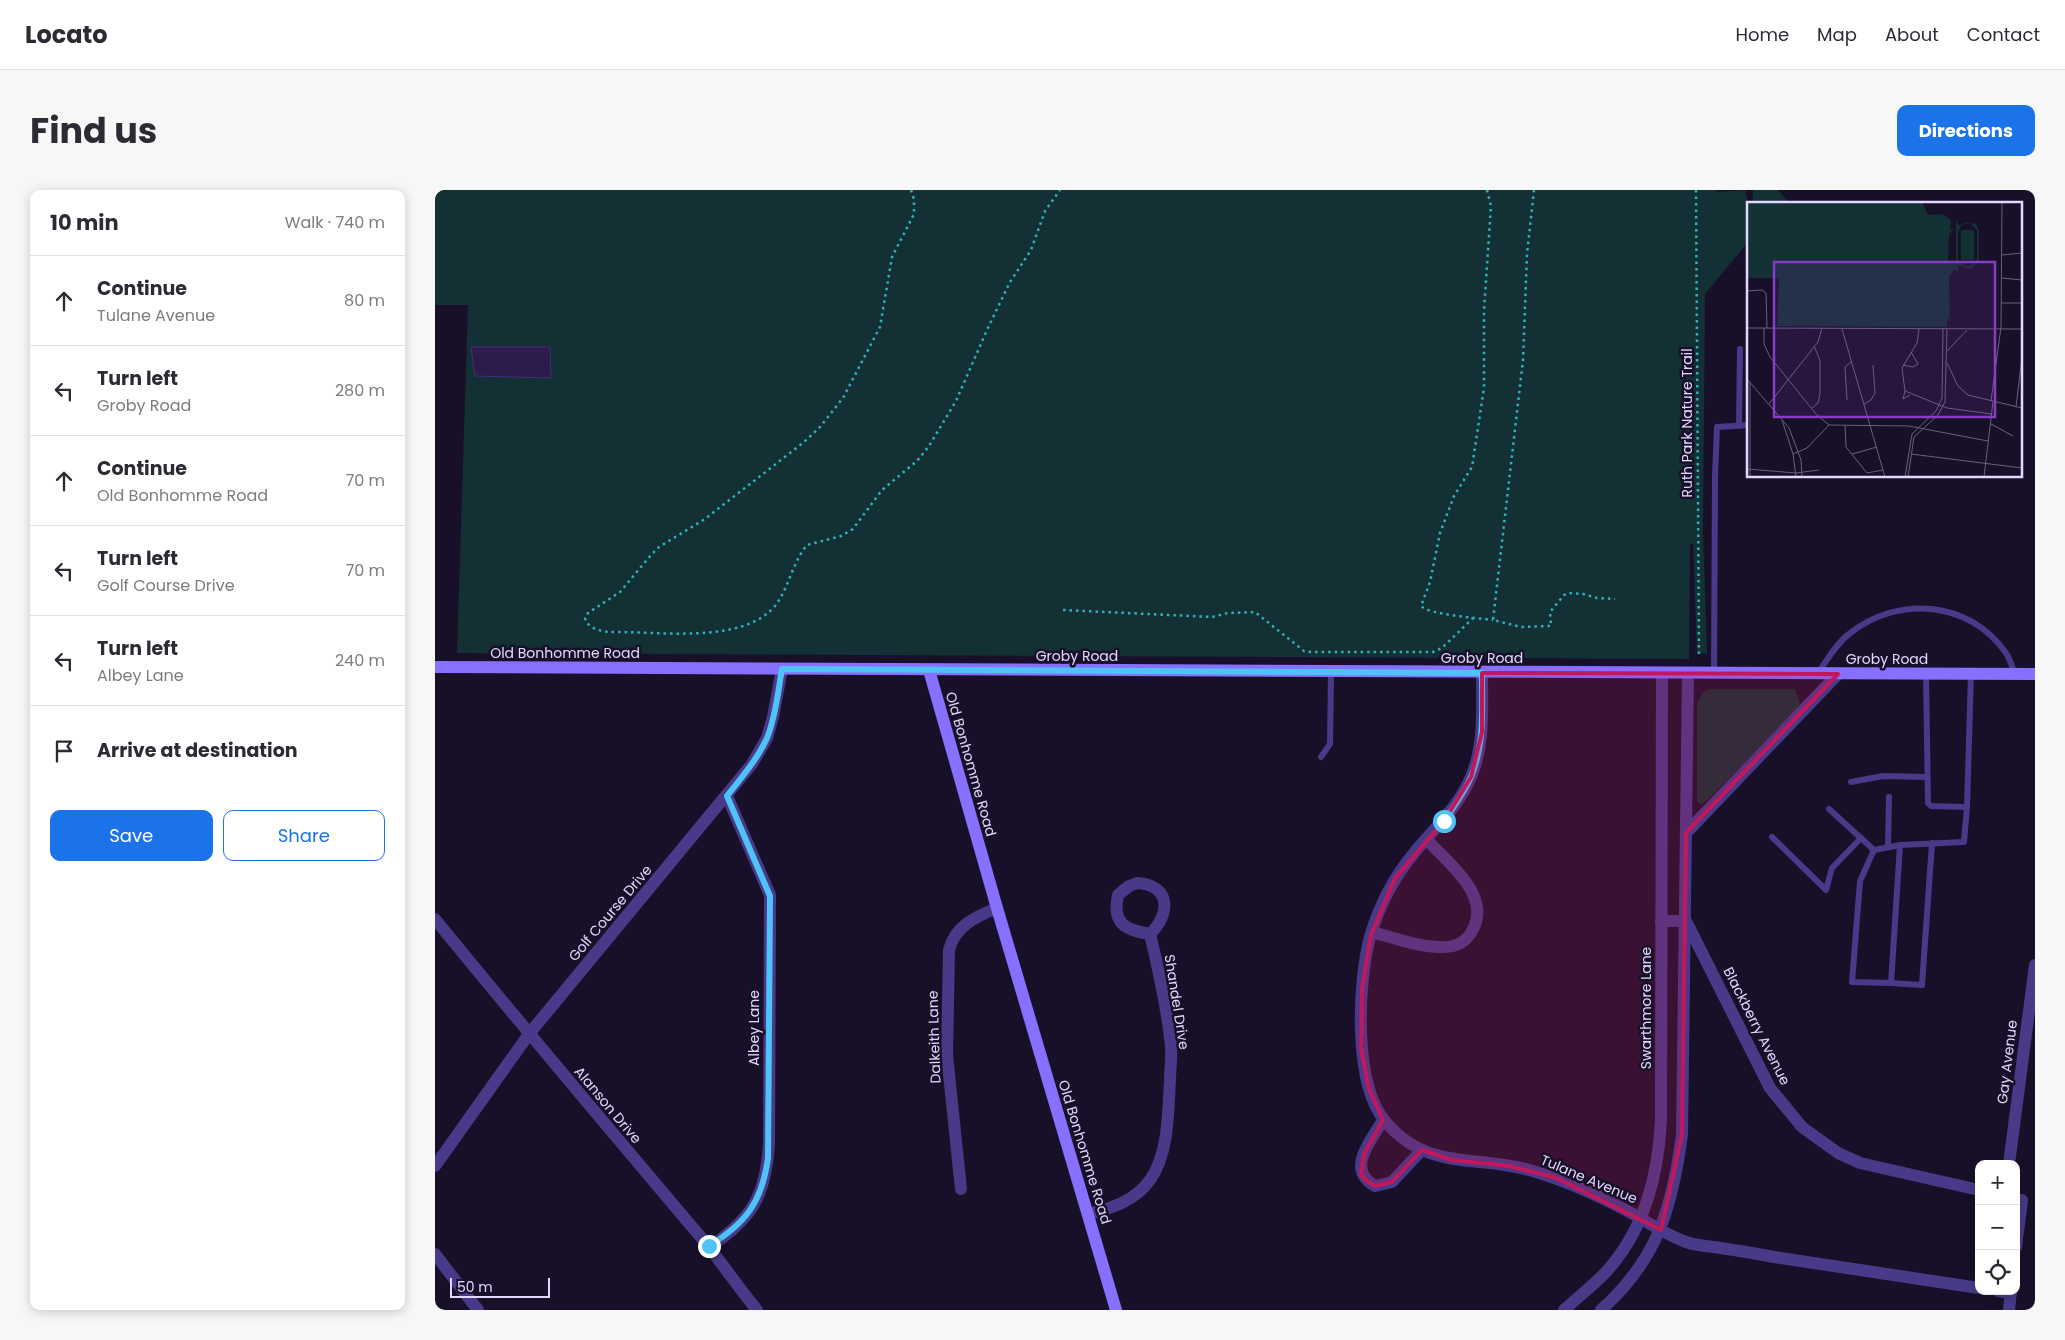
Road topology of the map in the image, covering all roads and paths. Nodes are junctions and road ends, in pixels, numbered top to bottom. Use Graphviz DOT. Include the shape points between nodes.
graph roads {
  1 [pos="911,190"];
  2 [pos="1060,190"];
  3 [pos="1487,190"];
  4 [pos="1534,190"];
  5 [pos="1696,190"];
  6 [pos="1740,349"];
  7 [pos="1747,425"];
  8 [pos="1739,426"];
  9 [pos="1615,599"];
  10 [pos="1063,610"];
  11 [pos="1473,617"];
  12 [pos="1493,620"];
  13 [pos="1699,656"];
  14 [pos="435,667"];
  15 [pos="782,669"];
  16 [pos="929,670"];
  17 [pos="1331,672"];
  18 [pos="1482,673"];
  19 [pos="1662,673"];
  20 [pos="1688,673"];
  21 [pos="1714,674"];
  22 [pos="1817,674"];
  23 [pos="1838,674"];
  24 [pos="1926,674"];
  25 [pos="1971,674"];
  26 [pos="2015,674"];
  27 [pos="2035,674"];
  28 [pos="1321,757"];
  29 [pos="1927,777"];
  30 [pos="1851,782"];
  31 [pos="727,796"];
  32 [pos="1889,797"];
  33 [pos="1967,807"];
  34 [pos="1829,809"];
  35 [pos="1686,833"];
  36 [pos="1772,837"];
  37 [pos="1861,838"];
  38 [pos="1426,839"];
  39 [pos="1931,844"];
  40 [pos="1900,845"];
  41 [pos="1888,846"];
  42 [pos="1874,850"];
  43 [pos="997,908"];
  44 [pos="435,919"];
  45 [pos="1661,921"];
  46 [pos="1686,921"];
  47 [pos="1372,932"];
  48 [pos="1150,934"];
  49 [pos="2035,965"];
  50 [pos="1891,983"];
  51 [pos="529,1034"];
  52 [pos="1383,1120"];
  53 [pos="1422,1150"];
  54 [pos="2010,1160"];
  55 [pos="435,1166"];
  56 [pos="961,1189"];
  57 [pos="1975,1189"];
  58 [pos="2020,1200"];
  59 [pos="2035,1203"];
  60 [pos="1089,1214"];
  61 [pos="1641,1219"];
  62 [pos="1661,1230"];
  63 [pos="709,1246"];
  64 [pos="435,1254"];
  65 [pos="1975,1287"];
  66 [pos="2011,1295"];
  67 [pos="478,1310"];
  68 [pos="757,1310"];
  69 [pos="1116,1310"];
  70 [pos="1564,1310"];
  71 [pos="1601,1310"];
  72 [pos="2009,1310"];
  1 -- 2 [label="path" via="914,214 892,257 881,327 843,398 820,427 771,470 651,555 620,592 588,612 585,618 589,625 610,632 717,632 751,624 767,614 784,593 807,545 841,536 853,529 882,490 917,461 929,446 956,402 1010,282 1031,250 1045,211"];
  3 -- 11 [label="path" via="1491,206 1483,310 1483,388 1471,471 1454,496 1440,533 1430,582 1421,606 1426,610"];
  4 -- 12 [label="path" via="1527,254 1523,360"];
  5 -- 13 [label="path, Ruth Park Nature Trail"];
  6 -- 8 [label="lane"];
  7 -- 8 [label="lane"];
  8 -- 21 [label="lane" via="1717,427"];
  9 -- 12 [label="path" via="1574,593 1564,595 1550,612 1551,626 1521,627"];
  10 -- 11 [label="path" via="1212,617 1251,611 1259,613 1282,635 1310,652 1433,652 1443,648"];
  11 -- 12 [label="path"];
  14 -- 15 [label="street, Old Bonhomme Road"];
  15 -- 16 [label="street, Old Bonhomme Road"];
  15 -- 31 [label="street, Golf Course Drive" via="767,738"];
  16 -- 17 [label="street, Groby Road"];
  16 -- 43 [label="street, Old Bonhomme Road"];
  17 -- 18 [label="street, Groby Road"];
  17 -- 28 [label="lane" via="1330,744"];
  18 -- 19 [label="street, Groby Road"];
  18 -- 38 [label="street, Tulane Avenue" via="1482,732 1471,777 1444,821"];
  19 -- 20 [label="street, Groby Road"];
  19 -- 45 [label="street, Swarthmore Lane"];
  20 -- 21 [label="street, Groby Road"];
  20 -- 35 [label="street"];
  21 -- 22 [label="street, Groby Road"];
  22 -- 23 [label="street, Groby Road"];
  22 -- 26 [label="lane" via="1848,634 1885,613 1916,607 1942,610 1977,625 1992,636 2007,654"];
  23 -- 24 [label="street, Groby Road"];
  23 -- 35 [label="street"];
  24 -- 25 [label="street, Groby Road"];
  24 -- 29 [label="lane"];
  25 -- 26 [label="street, Groby Road"];
  25 -- 33 [label="lane"];
  26 -- 27 [label="street, Groby Road"];
  29 -- 30 [label="lane" via="1883,776"];
  29 -- 33 [label="lane" via="1931,806"];
  31 -- 51 [label="street, Golf Course Drive"];
  31 -- 63 [label="street, Albey Lane" via="770,896 769,1143 765,1178 751,1211 725,1236"];
  32 -- 41 [label="lane"];
  33 -- 39 [label="lane" via="1964,842"];
  34 -- 37 [label="lane"];
  35 -- 46 [label="street"];
  36 -- 37 [label="lane" via="1827,890 1832,868"];
  37 -- 42 [label="lane"];
  38 -- 47 [label="street, Tulane Avenue" via="1395,878"];
  38 -- 47 [label="street" via="1476,898 1478,914 1475,927 1465,941 1445,948"];
  39 -- 40 [label="lane"];
  39 -- 50 [label="lane" via="1922,985"];
  40 -- 41 [label="lane"];
  40 -- 50 [label="lane"];
  41 -- 42 [label="lane"];
  42 -- 50 [label="lane" via="1860,881 1852,982"];
  43 -- 56 [label="street, Dalkeith Lane" via="965,923 949,950 947,1055"];
  43 -- 60 [label="street, Old Bonhomme Road"];
  44 -- 51 [label="street, Alanson Drive"];
  45 -- 46 [label="street"];
  45 -- 61 [label="street, Swarthmore Lane" via="1661,1130 1655,1175"];
  46 -- 57 [label="street, Blackberry Avenue" via="1770,1088 1802,1127 1838,1153 1860,1163"];
  46 -- 62 [label="street" via="1683,1135 1671,1200"];
  47 -- 52 [label="street, Tulane Avenue" via="1362,989 1361,1048 1369,1089"];
  48 -- 48 [label="street" via="1129,930 1119,922 1116,912 1118,895 1137,883 1153,886 1163,897 1165,913"];
  48 -- 60 [label="street, Shandel Drive" via="1171,1047 1165,1139 1150,1179 1138,1192 1126,1202"];
  49 -- 54 [label="street, Gay Avenue"];
  51 -- 55 [label="street, Golf Course Drive"];
  51 -- 63 [label="street, Alanson Drive"];
  52 -- 53 [label="street, Tulane Avenue"];
  52 -- 53 [label="street" via="1363,1154 1361,1174 1366,1181 1375,1186 1392,1182"];
  53 -- 61 [label="street, Tulane Avenue" via="1451,1160 1527,1169 1583,1190"];
  58 -- 59 [label="street"];
  60 -- 69 [label="street, Old Bonhomme Road"];
  61 -- 62 [label="street, Tulane Avenue"];
  61 -- 70 [label="street, Swarthmore Lane" via="1607,1270"];
  62 -- 65 [label="street, Tulane Avenue" via="1687,1243"];
  62 -- 71 [label="street" via="1619,1294"];
  63 -- 68 [label="street, Alanson Drive"];
  64 -- 67 [label="street"];
  66 -- 72 [label="street"];
}
